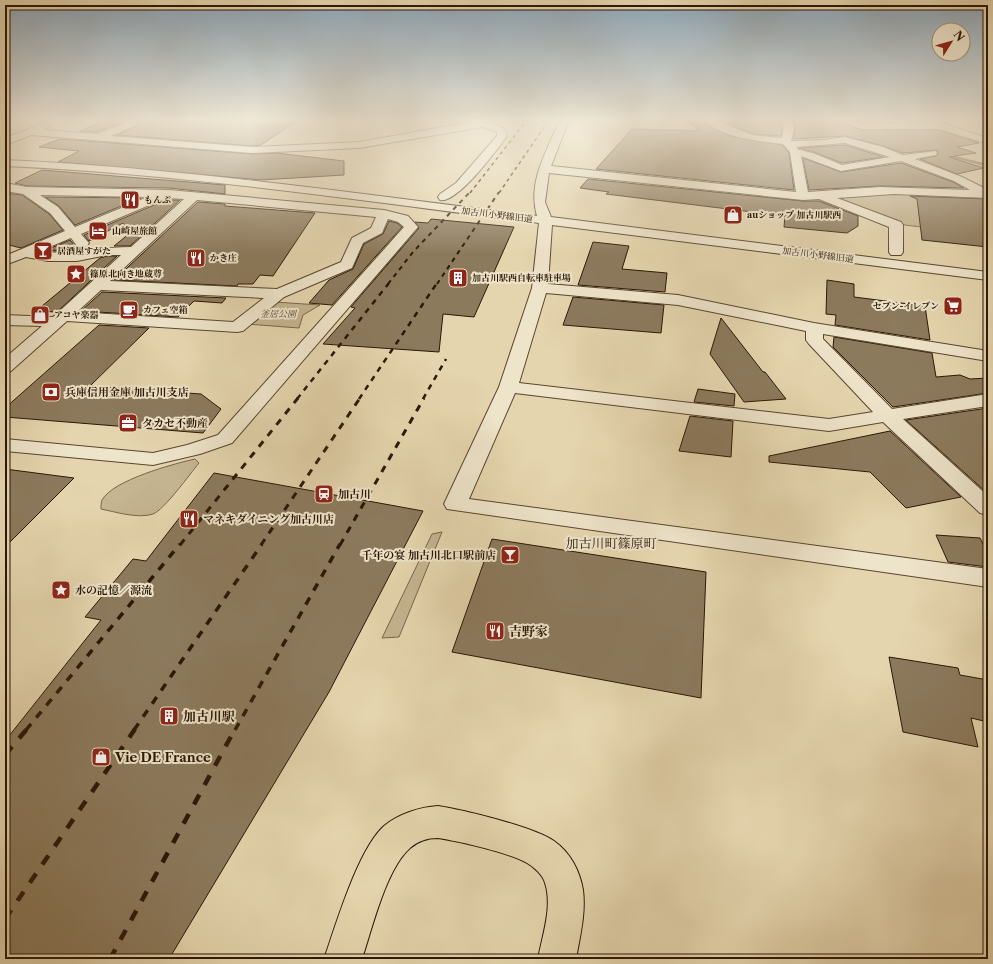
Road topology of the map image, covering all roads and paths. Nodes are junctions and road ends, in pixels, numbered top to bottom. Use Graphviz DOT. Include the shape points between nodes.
graph roads {
  1 [pos="49,165"];
  2 [pos="159,165"];
  3 [pos="477,165"];
  4 [pos="546,165"];
  5 [pos="796,165"];
  6 [pos="834,165"];
  7 [pos="861,165"];
  8 [pos="918,165"];
  9 [pos="544,169"];
  10 [pos="972,175"];
  11 [pos="958,179"];
  12 [pos="5,187"];
  13 [pos="27,191"];
  14 [pos="166,194"];
  15 [pos="987,194"];
  16 [pos="194,196"];
  17 [pos="803,196"];
  18 [pos="823,196"];
  19 [pos="444,197"];
  20 [pos="384,214"];
  21 [pos="544,215"];
  22 [pos="73,232"];
  23 [pos="755,234"];
  24 [pos="881,250"];
  25 [pos="135,251"];
  26 [pos="107,252"];
  27 [pos="896,252"];
  28 [pos="5,253"];
  29 [pos="25,253"];
  30 [pos="912,253"];
  31 [pos="5,261"];
  32 [pos="988,276"];
  33 [pos="98,285"];
  34 [pos="540,288"];
  35 [pos="279,294"];
  36 [pos="60,319"];
  37 [pos="5,320"];
  38 [pos="814,328"];
  39 [pos="988,356"];
  40 [pos="5,367"];
  41 [pos="508,387"];
  42 [pos="988,400"];
  43 [pos="888,416"];
  44 [pos="5,445"];
  45 [pos="987,506"];
  46 [pos="988,578"];
  47 [pos="343,959"];
  48 [pos="557,959"];
  1 -- 21 [label="street, 加古川小野線旧道" via="200,177"];
  2 -- 19 [label="street, 加古川小野線旧道"];
  3 -- 19 [label="street" via="460,185"];
  4 -- 9 [label="street"];
  5 -- 17 [label="street"];
  6 -- 7 [label="street" via="841,168"];
  8 -- 11 [label="street"];
  9 -- 17 [label="street"];
  9 -- 21 [label="street" via="539,202"];
  10 -- 11 [label="street"];
  11 -- 15 [label="street"];
  12 -- 13 [label="street"];
  13 -- 14 [label="street"];
  13 -- 22 [label="street" via="54,210"];
  14 -- 16 [label="street"];
  14 -- 22 [label="street"];
  15 -- 18 [label="street" via="882,191"];
  16 -- 20 [label="street"];
  16 -- 25 [label="street"];
  17 -- 18 [label="street"];
  18 -- 27 [label="street" via="896,225"];
  19 -- 21 [label="street, 加古川小野線旧道"];
  20 -- 35 [label="street" via="377,230 357,241 347,265"];
  20 -- 44 [label="street" via="403,219 411,228 408,233 225,439 193,450 153,459"];
  21 -- 23 [label="street, 加古川小野線旧道"];
  21 -- 32 [label="street, 加古川小野線旧道"];
  21 -- 34 [label="street"];
  22 -- 26 [label="street" via="82,243"];
  22 -- 29 [label="street"];
  24 -- 27 [label="street"];
  25 -- 26 [label="street"];
  25 -- 33 [label="street"];
  26 -- 29 [label="street" via="77,257 48,257"];
  27 -- 30 [label="street"];
  28 -- 29 [label="street"];
  29 -- 31 [label="street"];
  33 -- 35 [label="street"];
  33 -- 36 [label="street"];
  34 -- 38 [label="street" via="678,300"];
  34 -- 41 [label="street"];
  35 -- 36 [label="street" via="237,326"];
  36 -- 37 [label="street"];
  36 -- 40 [label="street"];
  38 -- 39 [label="street"];
  38 -- 43 [label="street" via="815,340"];
  41 -- 43 [label="street" via="828,425"];
  41 -- 46 [label="street" via="456,504"];
  42 -- 43 [label="street"];
  43 -- 45 [label="street"];
  47 -- 48 [label="main road" via="381,857 396,839 412,828 440,822 512,841 539,851 557,867 564,882 566,897"];
}
